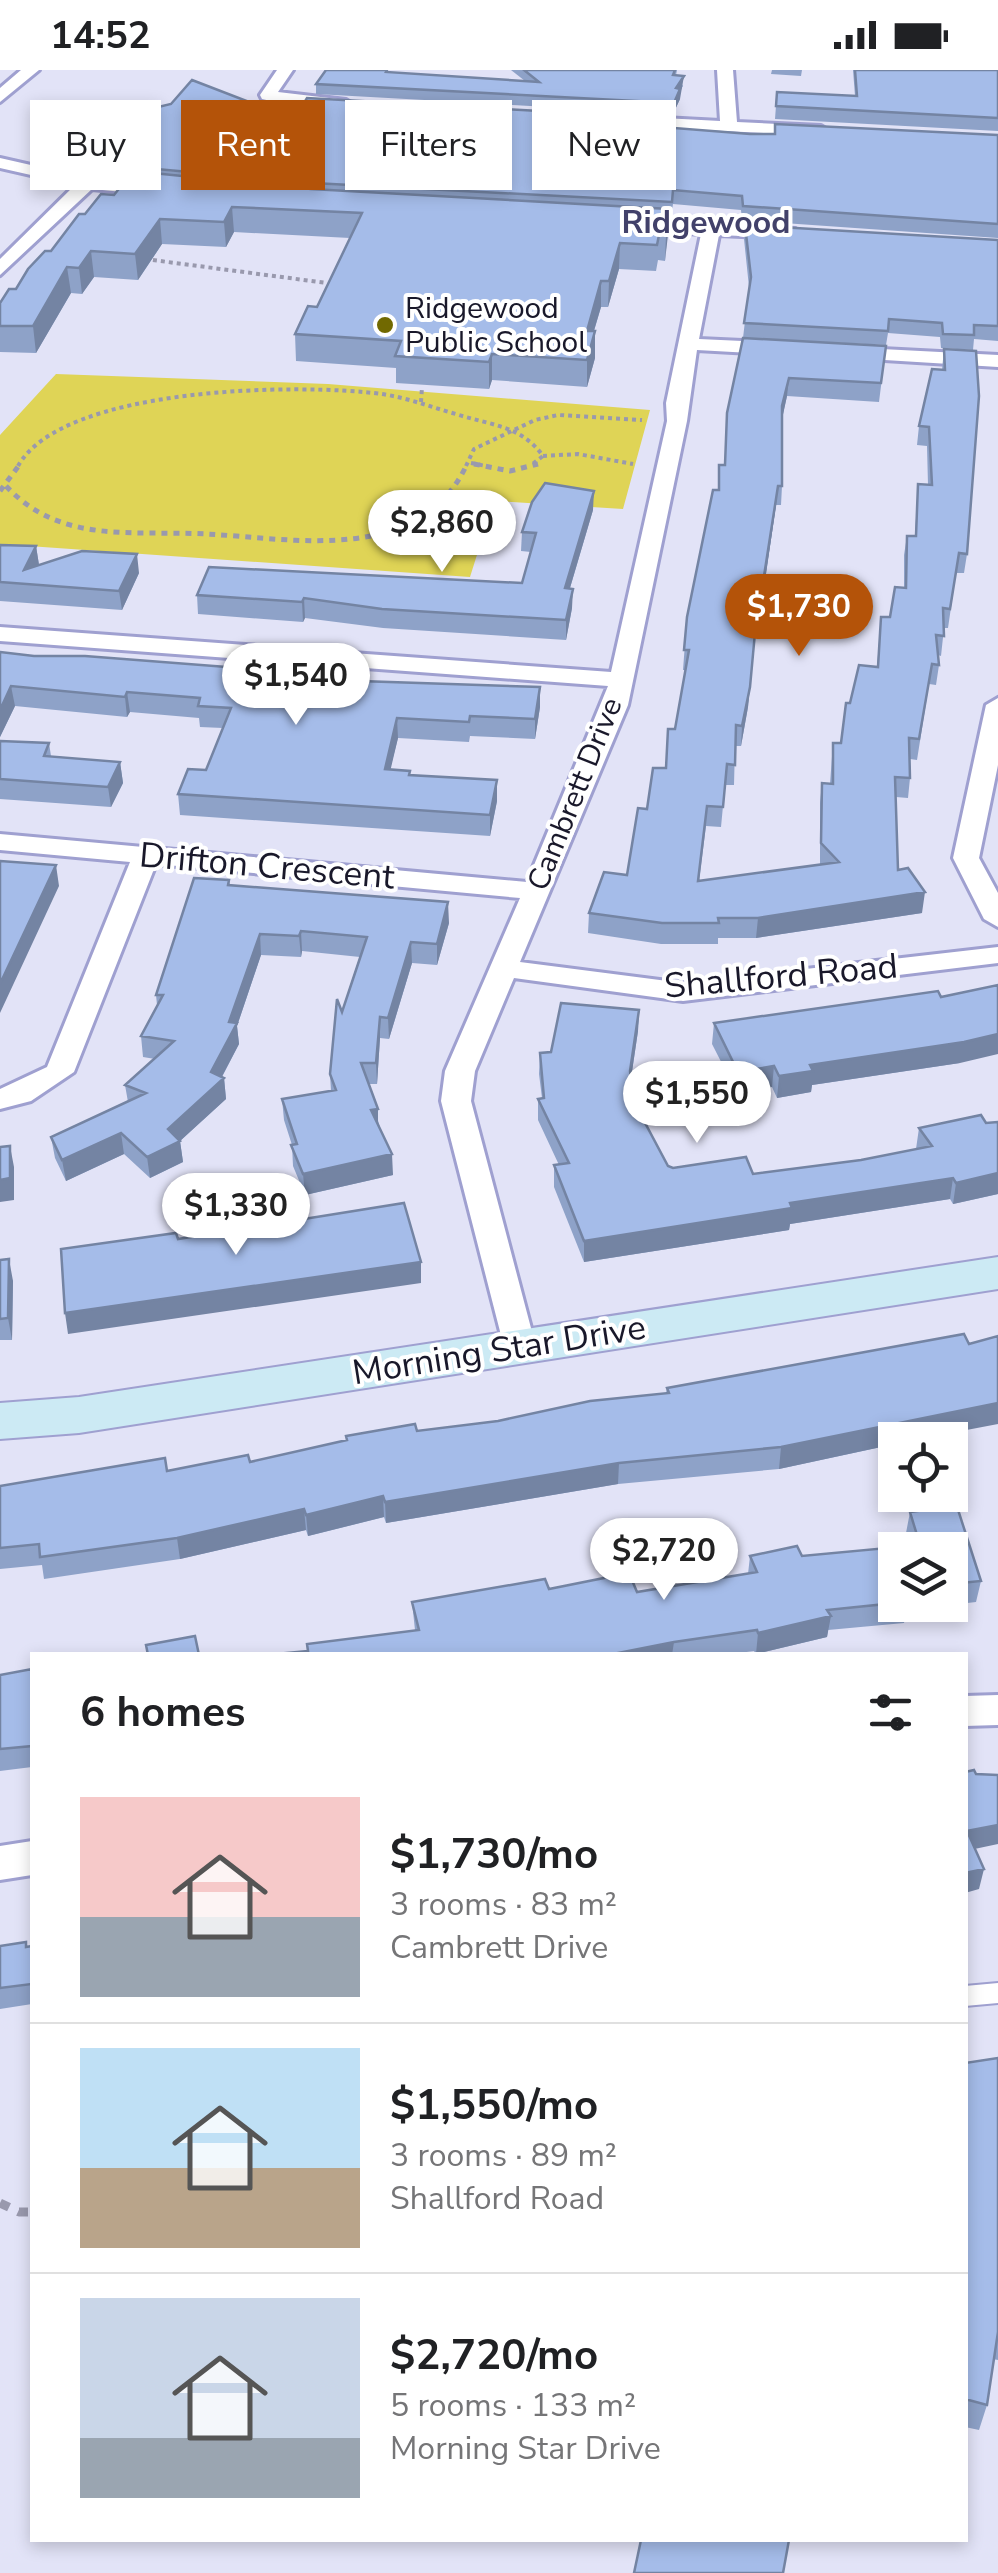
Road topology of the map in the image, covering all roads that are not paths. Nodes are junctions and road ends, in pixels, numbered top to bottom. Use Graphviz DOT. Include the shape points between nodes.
graph roads {
  1 [pos="31,70"];
  2 [pos="285,70"];
  3 [pos="725,70"];
  4 [pos="0,97"];
  5 [pos="345,105"];
  6 [pos="676,123"];
  7 [pos="729,126"];
  8 [pos="840,132"];
  9 [pos="0,163"];
  10 [pos="30,170"];
  11 [pos="81,190"];
  12 [pos="154,190"];
  13 [pos="182,193"];
  14 [pos="614,223"];
  15 [pos="711,229"];
  16 [pos="804,234"];
  17 [pos="0,270"];
  18 [pos="689,344"];
  19 [pos="998,361"];
  20 [pos="0,634"];
  21 [pos="621,680"];
  22 [pos="998,705"];
  23 [pos="0,842"];
  24 [pos="146,855"];
  25 [pos="535,890"];
  26 [pos="998,919"];
  27 [pos="998,955"];
  28 [pos="504,968"];
  29 [pos="0,1099"];
  30 [pos="998,1273"];
  31 [pos="520,1347"];
  32 [pos="0,1420"];
  33 [pos="998,1710"];
  34 [pos="968,1711"];
  35 [pos="30,1858"];
  36 [pos="0,1863"];
  37 [pos="998,1993"];
  38 [pos="968,1996"];
  1 -- 4 [label="street"];
  2 -- 5 [label="street" via="268,95"];
  3 -- 7 [label="street"];
  6 -- 7 [label="street"];
  7 -- 8 [label="street"];
  9 -- 10 [label="street"];
  11 -- 17 [label="street"];
  12 -- 13 [label="street"];
  14 -- 15 [label="street"];
  15 -- 16 [label="street"];
  15 -- 18 [label="street, Cambrett Drive"];
  18 -- 19 [label="street"];
  18 -- 21 [label="street, Cambrett Drive"];
  20 -- 21 [label="street"];
  21 -- 25 [label="street, Cambrett Drive" via="607,733"];
  22 -- 26 [label="street" via="966,858"];
  23 -- 24 [label="street, Drifton Crescent"];
  24 -- 25 [label="street, Drifton Crescent"];
  24 -- 29 [label="street" via="60,1072"];
  25 -- 28 [label="street, Cambrett Drive"];
  27 -- 28 [label="street, Shallford Road" via="683,992"];
  28 -- 31 [label="street, Cambrett Drive" via="460,1071 456,1101"];
  30 -- 31 [label="street, Morning Star Drive"];
  31 -- 32 [label="street, Morning Star Drive"];
  33 -- 34 [label="street"];
  35 -- 36 [label="street"];
  37 -- 38 [label="lane"];
}
